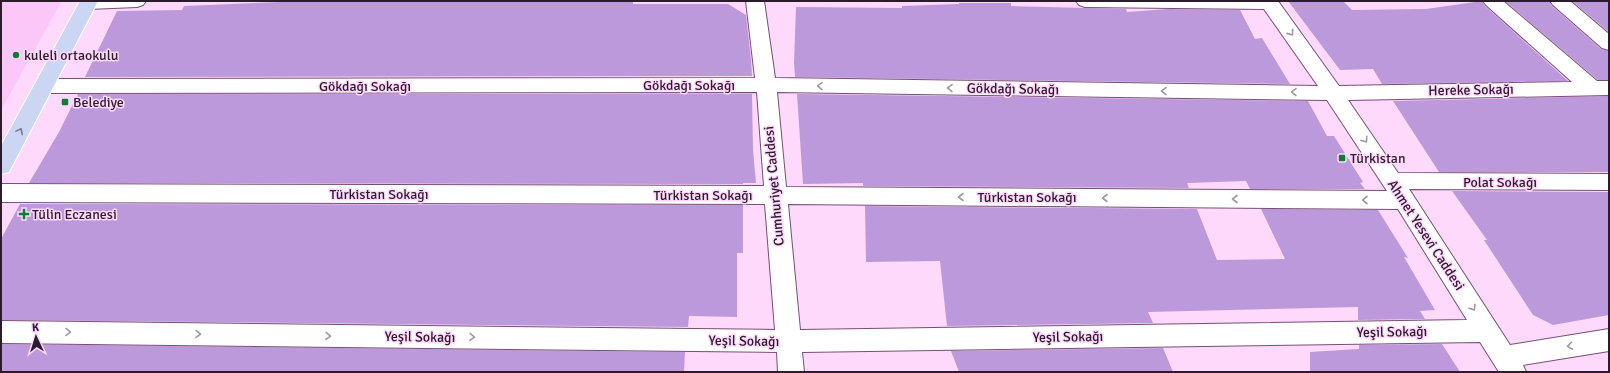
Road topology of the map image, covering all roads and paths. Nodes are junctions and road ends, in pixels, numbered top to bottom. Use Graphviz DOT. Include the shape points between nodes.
graph roads {
  1 [pos="137,1"];
  2 [pos="755,1"];
  3 [pos="1085,1"];
  4 [pos="1492,1"];
  5 [pos="1559,1"];
  6 [pos="88,2"];
  7 [pos="1269,2"];
  8 [pos="1609,44"];
  9 [pos="766,85"];
  10 [pos="44,86"];
  11 [pos="1600,88"];
  12 [pos="1333,93"];
  13 [pos="1,166"];
  14 [pos="1392,181"];
  15 [pos="1609,182"];
  16 [pos="1,193"];
  17 [pos="775,195"];
  18 [pos="1404,200"];
  19 [pos="1487,331"];
  20 [pos="1,332"];
  21 [pos="1609,340"];
  22 [pos="788,341"];
  23 [pos="1508,364"];
  24 [pos="791,372"];
  1 -- 6 [label="street"];
  2 -- 9 [label="street, Cumhuriyet Caddesi"];
  3 -- 7 [label="street"];
  4 -- 11 [label="street"];
  5 -- 8 [label="street"];
  6 -- 10 [label="main road"];
  7 -- 12 [label="street, Ahmet Yesevi Caddesi, one-way"];
  9 -- 10 [label="street, Gökdağı Sokağı"];
  12 -- 9 [label="street, Gökdağı Sokağı, one-way"];
  9 -- 17 [label="street, Cumhuriyet Caddesi"];
  13 -- 10 [label="main road, one-way"];
  11 -- 12 [label="street, Hereke Sokağı"];
  12 -- 14 [label="street, Ahmet Yesevi Caddesi, one-way"];
  14 -- 15 [label="street, Polat Sokağı"];
  14 -- 18 [label="street, Ahmet Yesevi Caddesi"];
  16 -- 17 [label="street, Türkistan Sokağı"];
  18 -- 17 [label="street, Türkistan Sokağı, one-way"];
  17 -- 22 [label="street, Cumhuriyet Caddesi"];
  18 -- 19 [label="street, Ahmet Yesevi Caddesi, one-way"];
  19 -- 22 [label="street, Yeşil Sokağı"];
  19 -- 23 [label="street, Ahmet Yesevi Caddesi"];
  20 -- 22 [label="street, Yeşil Sokağı, one-way"];
  21 -- 23 [label="street, one-way"];
  22 -- 24 [label="street, Cumhuriyet Caddesi"];
}
